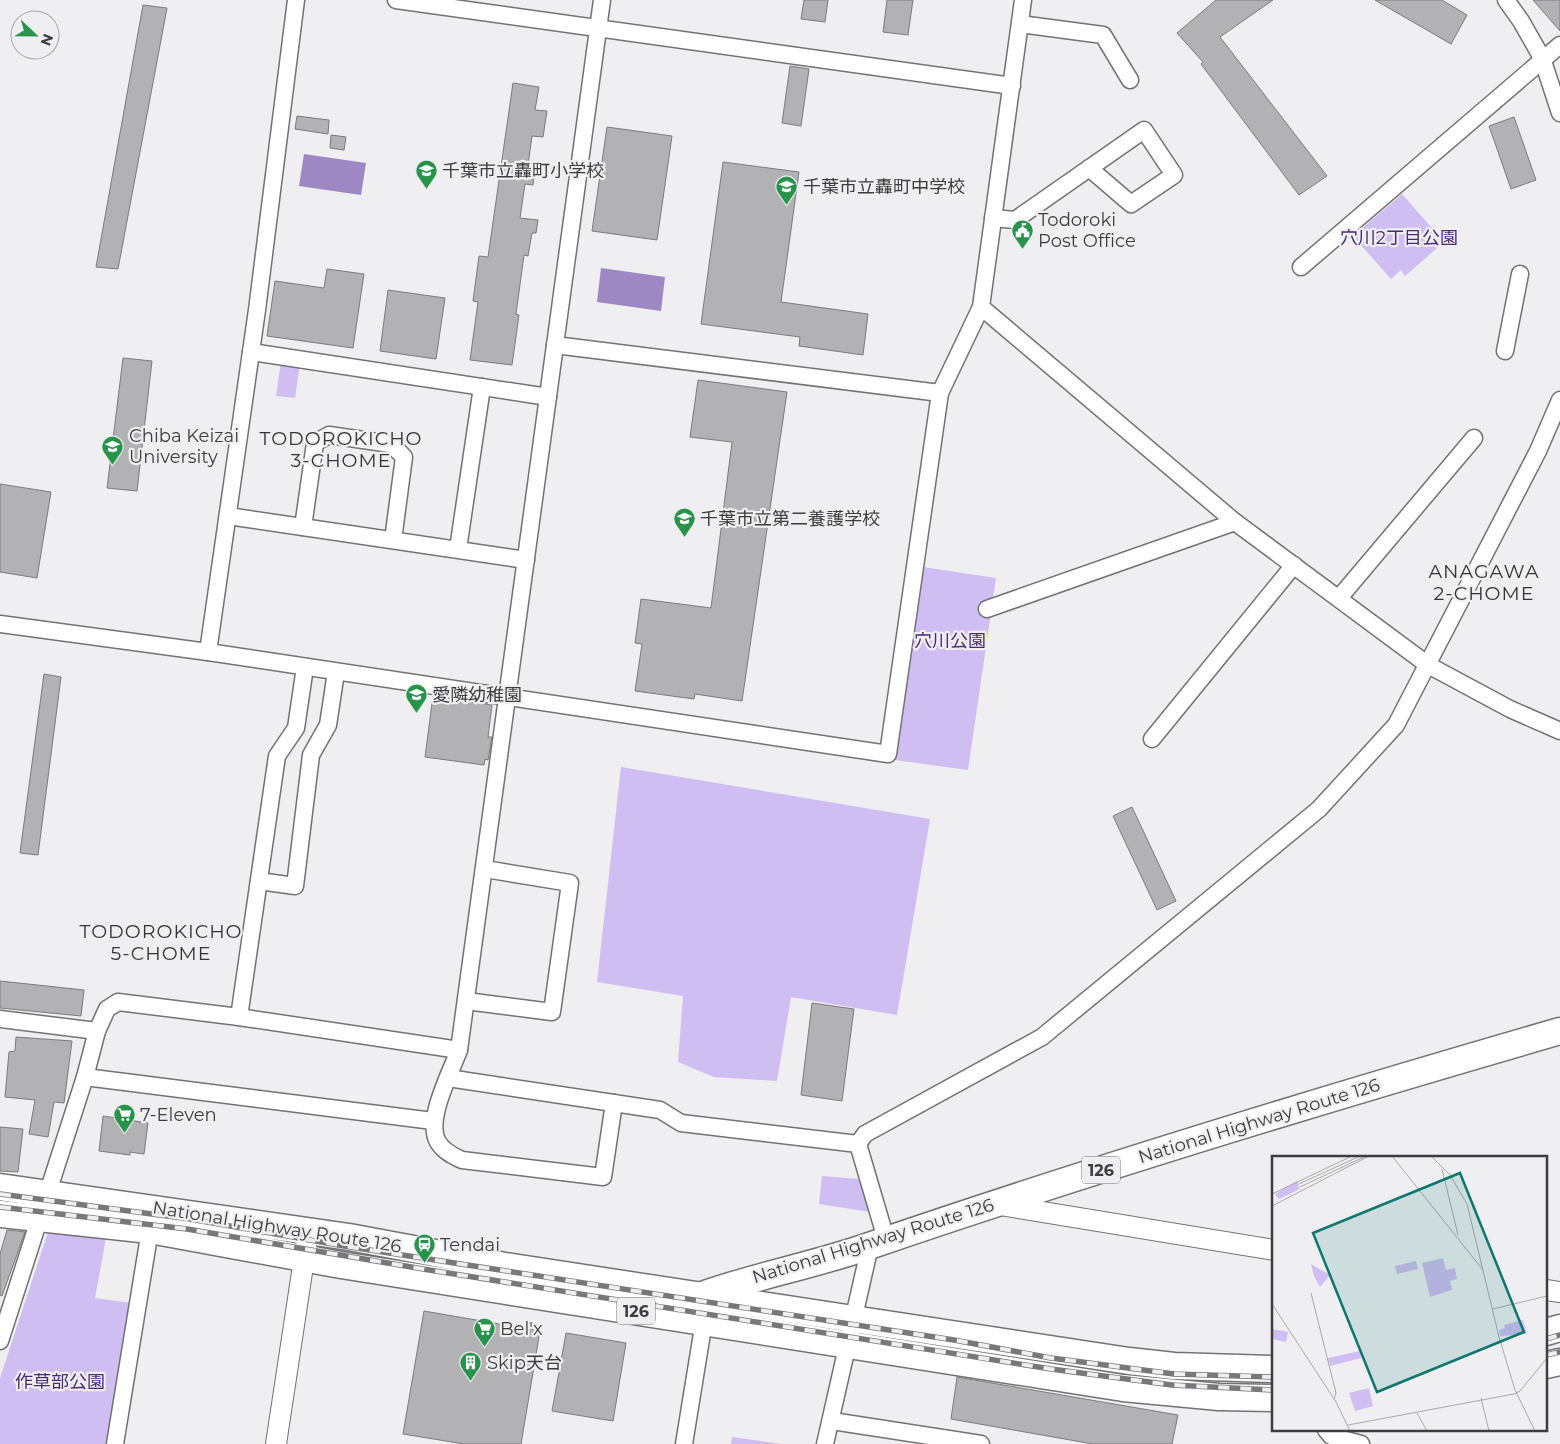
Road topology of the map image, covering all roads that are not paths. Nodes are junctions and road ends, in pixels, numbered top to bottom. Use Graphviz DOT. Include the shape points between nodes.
graph roads {
  1 [pos="296,0"];
  2 [pos="396,0"];
  3 [pos="602,0"];
  4 [pos="1023,0"];
  5 [pos="1506,0"];
  6 [pos="416,1"];
  7 [pos="1020,24"];
  8 [pos="599,28"];
  9 [pos="1560,45"];
  10 [pos="1542,58"];
  11 [pos="1130,80"];
  12 [pos="1012,86"];
  13 [pos="1560,113"];
  14 [pos="1089,168"];
  15 [pos="993,218"];
  16 [pos="1302,267"];
  17 [pos="1520,274"];
  18 [pos="981,308"];
  19 [pos="555,345"];
  20 [pos="1505,351"];
  21 [pos="251,352"];
  22 [pos="482,387"];
  23 [pos="940,393"];
  24 [pos="548,397"];
  25 [pos="1560,400"];
  26 [pos="1556,422"];
  27 [pos="1474,438"];
  28 [pos="228,516"];
  29 [pos="1235,522"];
  30 [pos="303,526"];
  31 [pos="393,540"];
  32 [pos="458,550"];
  33 [pos="526,560"];
  34 [pos="1294,566"];
  35 [pos="1339,598"];
  36 [pos="987,609"];
  37 [pos="0,624"];
  38 [pos="208,652"];
  39 [pos="1428,665"];
  40 [pos="305,667"];
  41 [pos="336,672"];
  42 [pos="508,698"];
  43 [pos="1560,731"];
  44 [pos="1152,740"];
  45 [pos="485,869"];
  46 [pos="259,881"];
  47 [pos="466,1001"];
  48 [pos="239,1017"];
  49 [pos="0,1019"];
  50 [pos="97,1031"];
  51 [pos="1560,1031"];
  52 [pos="459,1050"];
  53 [pos="85,1077"];
  54 [pos="448,1078"];
  55 [pos="614,1103"];
  56 [pos="433,1121"];
  57 [pos="858,1144"];
  58 [pos="0,1187"];
  59 [pos="992,1204"];
  60 [pos="44,1205"];
  61 [pos="0,1214"];
  62 [pos="150,1230"];
  63 [pos="308,1232"];
  64 [pos="878,1243"];
  65 [pos="1272,1250"];
  66 [pos="305,1258"];
  67 [pos="702,1295"];
  68 [pos="642,1312"];
  69 [pos="854,1319"];
  70 [pos="704,1321"];
  71 [pos="0,1341"];
  72 [pos="849,1345"];
  73 [pos="1272,1369"];
  74 [pos="1272,1398"];
  75 [pos="832,1421"];
  76 [pos="1328,1437"];
  77 [pos="115,1444"];
  78 [pos="276,1444"];
  79 [pos="684,1444"];
  80 [pos="825,1444"];
  81 [pos="981,1444"];
  82 [pos="1361,1444"];
  1 -- 21 [label="street"];
  2 -- 6 [label="street"];
  3 -- 8 [label="street"];
  4 -- 7 [label="street"];
  5 -- 10 [label="street"];
  6 -- 8 [label="street"];
  7 -- 11 [label="street" via="1103,35"];
  7 -- 12 [label="street"];
  8 -- 12 [label="street"];
  8 -- 19 [label="street"];
  9 -- 10 [label="street"];
  10 -- 13 [label="street"];
  10 -- 16 [label="street"];
  12 -- 15 [label="street"];
  14 -- 14 [label="street" via="1144,130 1174,174 1131,204"];
  14 -- 15 [label="street" via="1015,220"];
  15 -- 18 [label="street"];
  17 -- 20 [label="street"];
  18 -- 23 [label="street"];
  18 -- 29 [label="street"];
  19 -- 23 [label="street"];
  19 -- 24 [label="street"];
  21 -- 22 [label="street"];
  21 -- 28 [label="street"];
  22 -- 24 [label="street"];
  22 -- 32 [label="street"];
  23 -- 42 [label="street" via="888,754"];
  24 -- 33 [label="street"];
  25 -- 26 [label="street"];
  26 -- 39 [label="street"];
  27 -- 35 [label="street"];
  28 -- 30 [label="street"];
  28 -- 38 [label="street"];
  29 -- 34 [label="street"];
  29 -- 36 [label="street"];
  30 -- 31 [label="street"];
  30 -- 31 [label="street" via="315,443 329,436 391,444 404,457"];
  31 -- 32 [label="street"];
  32 -- 33 [label="street"];
  33 -- 42 [label="street"];
  34 -- 35 [label="street"];
  34 -- 44 [label="street"];
  35 -- 39 [label="street"];
  37 -- 38 [label="street"];
  38 -- 40 [label="street"];
  39 -- 43 [label="street" via="1510,710"];
  39 -- 57 [label="street" via="1396,725 1319,810 1042,1038 865,1134"];
  40 -- 41 [label="street"];
  40 -- 46 [label="street" via="296,728 277,756"];
  41 -- 42 [label="street"];
  41 -- 46 [label="street" via="328,725 311,755 295,886"];
  42 -- 45 [label="street"];
  45 -- 47 [label="street"];
  45 -- 47 [label="street" via="570,883 565,923 552,1012"];
  46 -- 48 [label="street"];
  47 -- 52 [label="street"];
  48 -- 50 [label="street" via="118,1002 108,1009"];
  48 -- 52 [label="street"];
  49 -- 50 [label="street"];
  50 -- 53 [label="street"];
  51 -- 59 [label="highway, National Highway Route 126 / 126"];
  52 -- 54 [label="street"];
  53 -- 56 [label="street"];
  53 -- 60 [label="street"];
  54 -- 55 [label="street"];
  54 -- 56 [label="street"];
  55 -- 56 [label="street" via="603,1177 462,1160 437,1141"];
  55 -- 57 [label="street" via="660,1110 680,1123"];
  57 -- 64 [label="street"];
  58 -- 60 [label="highway, National Highway Route 126 / 126"];
  59 -- 64 [label="highway, National Highway Route 126 / 126"];
  59 -- 65 [label="street"];
  60 -- 61 [label="highway, National Highway Route 126 / 126"];
  60 -- 62 [label="highway, National Highway Route 126 / 126"];
  60 -- 63 [label="highway, National Highway Route 126 / 126" via="158,1208"];
  60 -- 71 [label="street"];
  62 -- 66 [label="highway, National Highway Route 126 / 126"];
  62 -- 77 [label="street"];
  63 -- 66 [label="street"];
  63 -- 67 [label="highway, National Highway Route 126 / 126"];
  64 -- 67 [label="highway, National Highway Route 126 / 126"];
  64 -- 69 [label="street"];
  66 -- 68 [label="highway, National Highway Route 126 / 126"];
  66 -- 78 [label="street"];
  67 -- 68 [label="highway, National Highway Route 126 / 126"];
  67 -- 69 [label="highway, National Highway Route 126 / 126"];
  67 -- 70 [label="street"];
  68 -- 70 [label="highway, National Highway Route 126 / 126"];
  69 -- 72 [label="street"];
  69 -- 73 [label="highway, National Highway Route 126 / 126" via="1128,1361"];
  70 -- 72 [label="highway, National Highway Route 126 / 126"];
  70 -- 79 [label="street"];
  72 -- 74 [label="highway, National Highway Route 126 / 126" via="1123,1388 1219,1397"];
  72 -- 75 [label="street"];
  75 -- 80 [label="street"];
  75 -- 81 [label="street"];
  76 -- 82 [label="street"];
}
